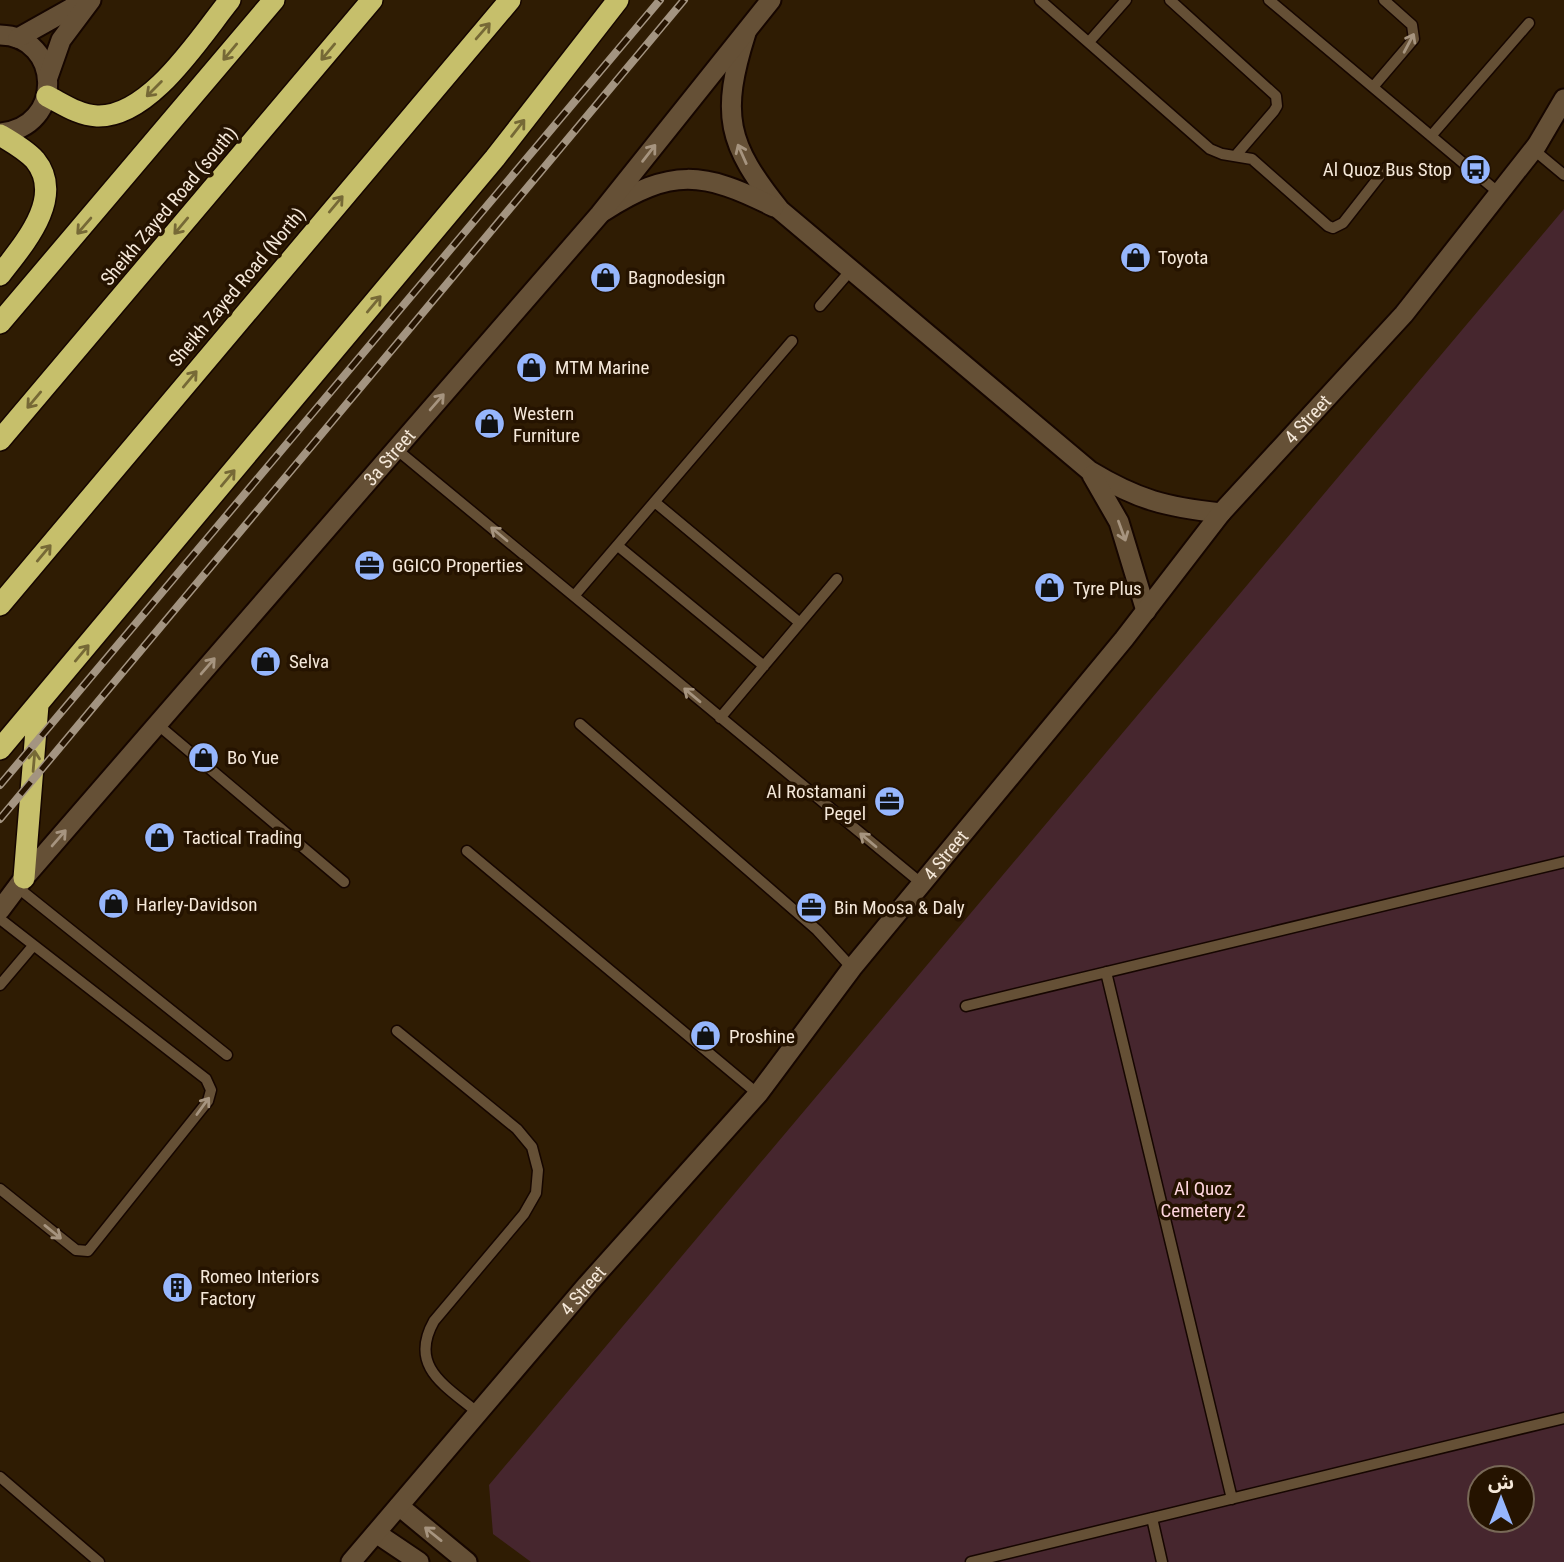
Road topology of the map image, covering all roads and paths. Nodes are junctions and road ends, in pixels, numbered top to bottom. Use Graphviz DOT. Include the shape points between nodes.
graph roads {
  1 [pos="86,0"];
  2 [pos="91,0"];
  3 [pos="230,0"];
  4 [pos="274,0"];
  5 [pos="372,0"];
  6 [pos="510,0"];
  7 [pos="618,0"];
  8 [pos="771,0"];
  9 [pos="1126,0"];
  10 [pos="1170,0"];
  11 [pos="1269,0"];
  12 [pos="1384,0"];
  13 [pos="1048,2"];
  14 [pos="1529,23"];
  15 [pos="747,29"];
  16 [pos="9,37"];
  17 [pos="1089,42"];
  18 [pos="48,87"];
  19 [pos="1373,87"];
  20 [pos="1564,99"];
  21 [pos="1564,123"];
  22 [pos="0,134"];
  23 [pos="1431,136"];
  24 [pos="1535,147"];
  25 [pos="1237,154"];
  26 [pos="1386,167"];
  27 [pos="1564,175"];
  28 [pos="1499,193"];
  29 [pos="780,210"];
  30 [pos="600,214"];
  31 [pos="851,270"];
  32 [pos="0,275"];
  33 [pos="820,306"];
  34 [pos="0,323"];
  35 [pos="792,341"];
  36 [pos="0,440"];
  37 [pos="396,449"];
  38 [pos="1090,471"];
  39 [pos="656,503"];
  40 [pos="1222,513"];
  41 [pos="618,546"];
  42 [pos="837,579"];
  43 [pos="574,597"];
  44 [pos="0,605"];
  45 [pos="1146,611"];
  46 [pos="800,623"];
  47 [pos="764,666"];
  48 [pos="38,705"];
  49 [pos="720,718"];
  50 [pos="157,724"];
  51 [pos="580,724"];
  52 [pos="0,750"];
  53 [pos="467,851"];
  54 [pos="1564,863"];
  55 [pos="21,882"];
  56 [pos="344,882"];
  57 [pos="920,883"];
  58 [pos="0,910"];
  59 [pos="0,919"];
  60 [pos="33,946"];
  61 [pos="852,968"];
  62 [pos="1106,972"];
  63 [pos="0,985"];
  64 [pos="966,1006"];
  65 [pos="397,1031"];
  66 [pos="227,1055"];
  67 [pos="758,1094"];
  68 [pos="0,1189"];
  69 [pos="478,1413"];
  70 [pos="1564,1418"];
  71 [pos="0,1477"];
  72 [pos="1232,1499"];
  73 [pos="399,1506"];
  74 [pos="1152,1518"];
  75 [pos="376,1533"];
  76 [pos="99,1562"];
  77 [pos="351,1562"];
  78 [pos="419,1562"];
  79 [pos="467,1562"];
  80 [pos="971,1562"];
  81 [pos="1162,1562"];
  1 -- 16 [label="street"];
  2 -- 18 [label="street" via="61,40"];
  3 -- 18 [label="highway, one-way" via="159,86 132,108 97,116 80,113"];
  4 -- 34 [label="highway, one-way"];
  5 -- 36 [label="highway, Sheikh Zayed Road (south), one-way"];
  44 -- 6 [label="highway, Sheikh Zayed Road (North), one-way"];
  48 -- 7 [label="highway, one-way" via="495,158"];
  8 -- 15 [label="street, 3a Street"];
  9 -- 17 [label="lane"];
  10 -- 25 [label="lane" via="1276,96 1274,111"];
  11 -- 19 [label="lane"];
  19 -- 12 [label="lane, one-way" via="1410,45 1414,32 1408,20"];
  13 -- 17 [label="lane"];
  14 -- 23 [label="lane"];
  29 -- 15 [label="street, one-way" via="742,158 732,128 730,97"];
  30 -- 15 [label="street, 3a Street, one-way"];
  16 -- 18 [label="street" via="38,54"];
  17 -- 25 [label="lane" via="1210,149"];
  18 -- 22 [label="street" via="43,106 29,123"];
  19 -- 23 [label="lane"];
  20 -- 24 [label="street, 4 Street"];
  21 -- 24 [label="street, 4 Street"];
  22 -- 32 [label="highway" via="35,160 45,186 38,222"];
  23 -- 28 [label="lane"];
  24 -- 27 [label="lane"];
  24 -- 28 [label="street, 4 Street"];
  25 -- 26 [label="lane" via="1252,159 1333,228 1343,223"];
  28 -- 40 [label="street, 4 Street" via="1404,314"];
  29 -- 30 [label="street" via="719,183 691,179 663,181 636,191"];
  29 -- 31 [label="street"];
  37 -- 30 [label="street, 3a Street, one-way"];
  31 -- 33 [label="lane"];
  31 -- 38 [label="street"];
  35 -- 39 [label="lane"];
  43 -- 37 [label="lane, one-way"];
  50 -- 37 [label="street, 3a Street, one-way"];
  38 -- 40 [label="street" via="1140,499"];
  38 -- 45 [label="street, one-way" via="1119,522"];
  39 -- 41 [label="lane"];
  39 -- 46 [label="lane"];
  40 -- 45 [label="street, 4 Street"];
  41 -- 43 [label="lane"];
  41 -- 47 [label="lane"];
  42 -- 46 [label="lane"];
  49 -- 43 [label="lane, one-way"];
  45 -- 57 [label="street, 4 Street"];
  46 -- 47 [label="lane"];
  47 -- 49 [label="lane"];
  48 -- 52 [label="highway"];
  55 -- 48 [label="highway, one-way"];
  57 -- 49 [label="lane, one-way"];
  55 -- 50 [label="street, 3a Street, one-way"];
  50 -- 56 [label="lane"];
  51 -- 61 [label="lane" via="817,930"];
  53 -- 67 [label="lane"];
  54 -- 62 [label="lane"];
  55 -- 58 [label="street, 3a Street"];
  55 -- 66 [label="lane"];
  57 -- 61 [label="street, 4 Street"];
  59 -- 60 [label="lane"];
  60 -- 63 [label="lane"];
  68 -- 60 [label="lane, one-way" via="76,1250 88,1251 211,1096 206,1079"];
  61 -- 67 [label="street, 4 Street"];
  62 -- 64 [label="lane"];
  62 -- 72 [label="lane"];
  65 -- 69 [label="lane" via="517,1129 532,1147 538,1170 536,1193 524,1213 426,1334 427,1363 435,1376"];
  67 -- 69 [label="street, 4 Street"];
  69 -- 73 [label="street, 4 Street"];
  70 -- 72 [label="lane"];
  71 -- 76 [label="lane"];
  72 -- 74 [label="lane"];
  73 -- 75 [label="street, 4 Street"];
  79 -- 73 [label="street, one-way"];
  74 -- 80 [label="lane"];
  74 -- 81 [label="lane"];
  75 -- 77 [label="street, 4 Street"];
  75 -- 78 [label="street"];
}
